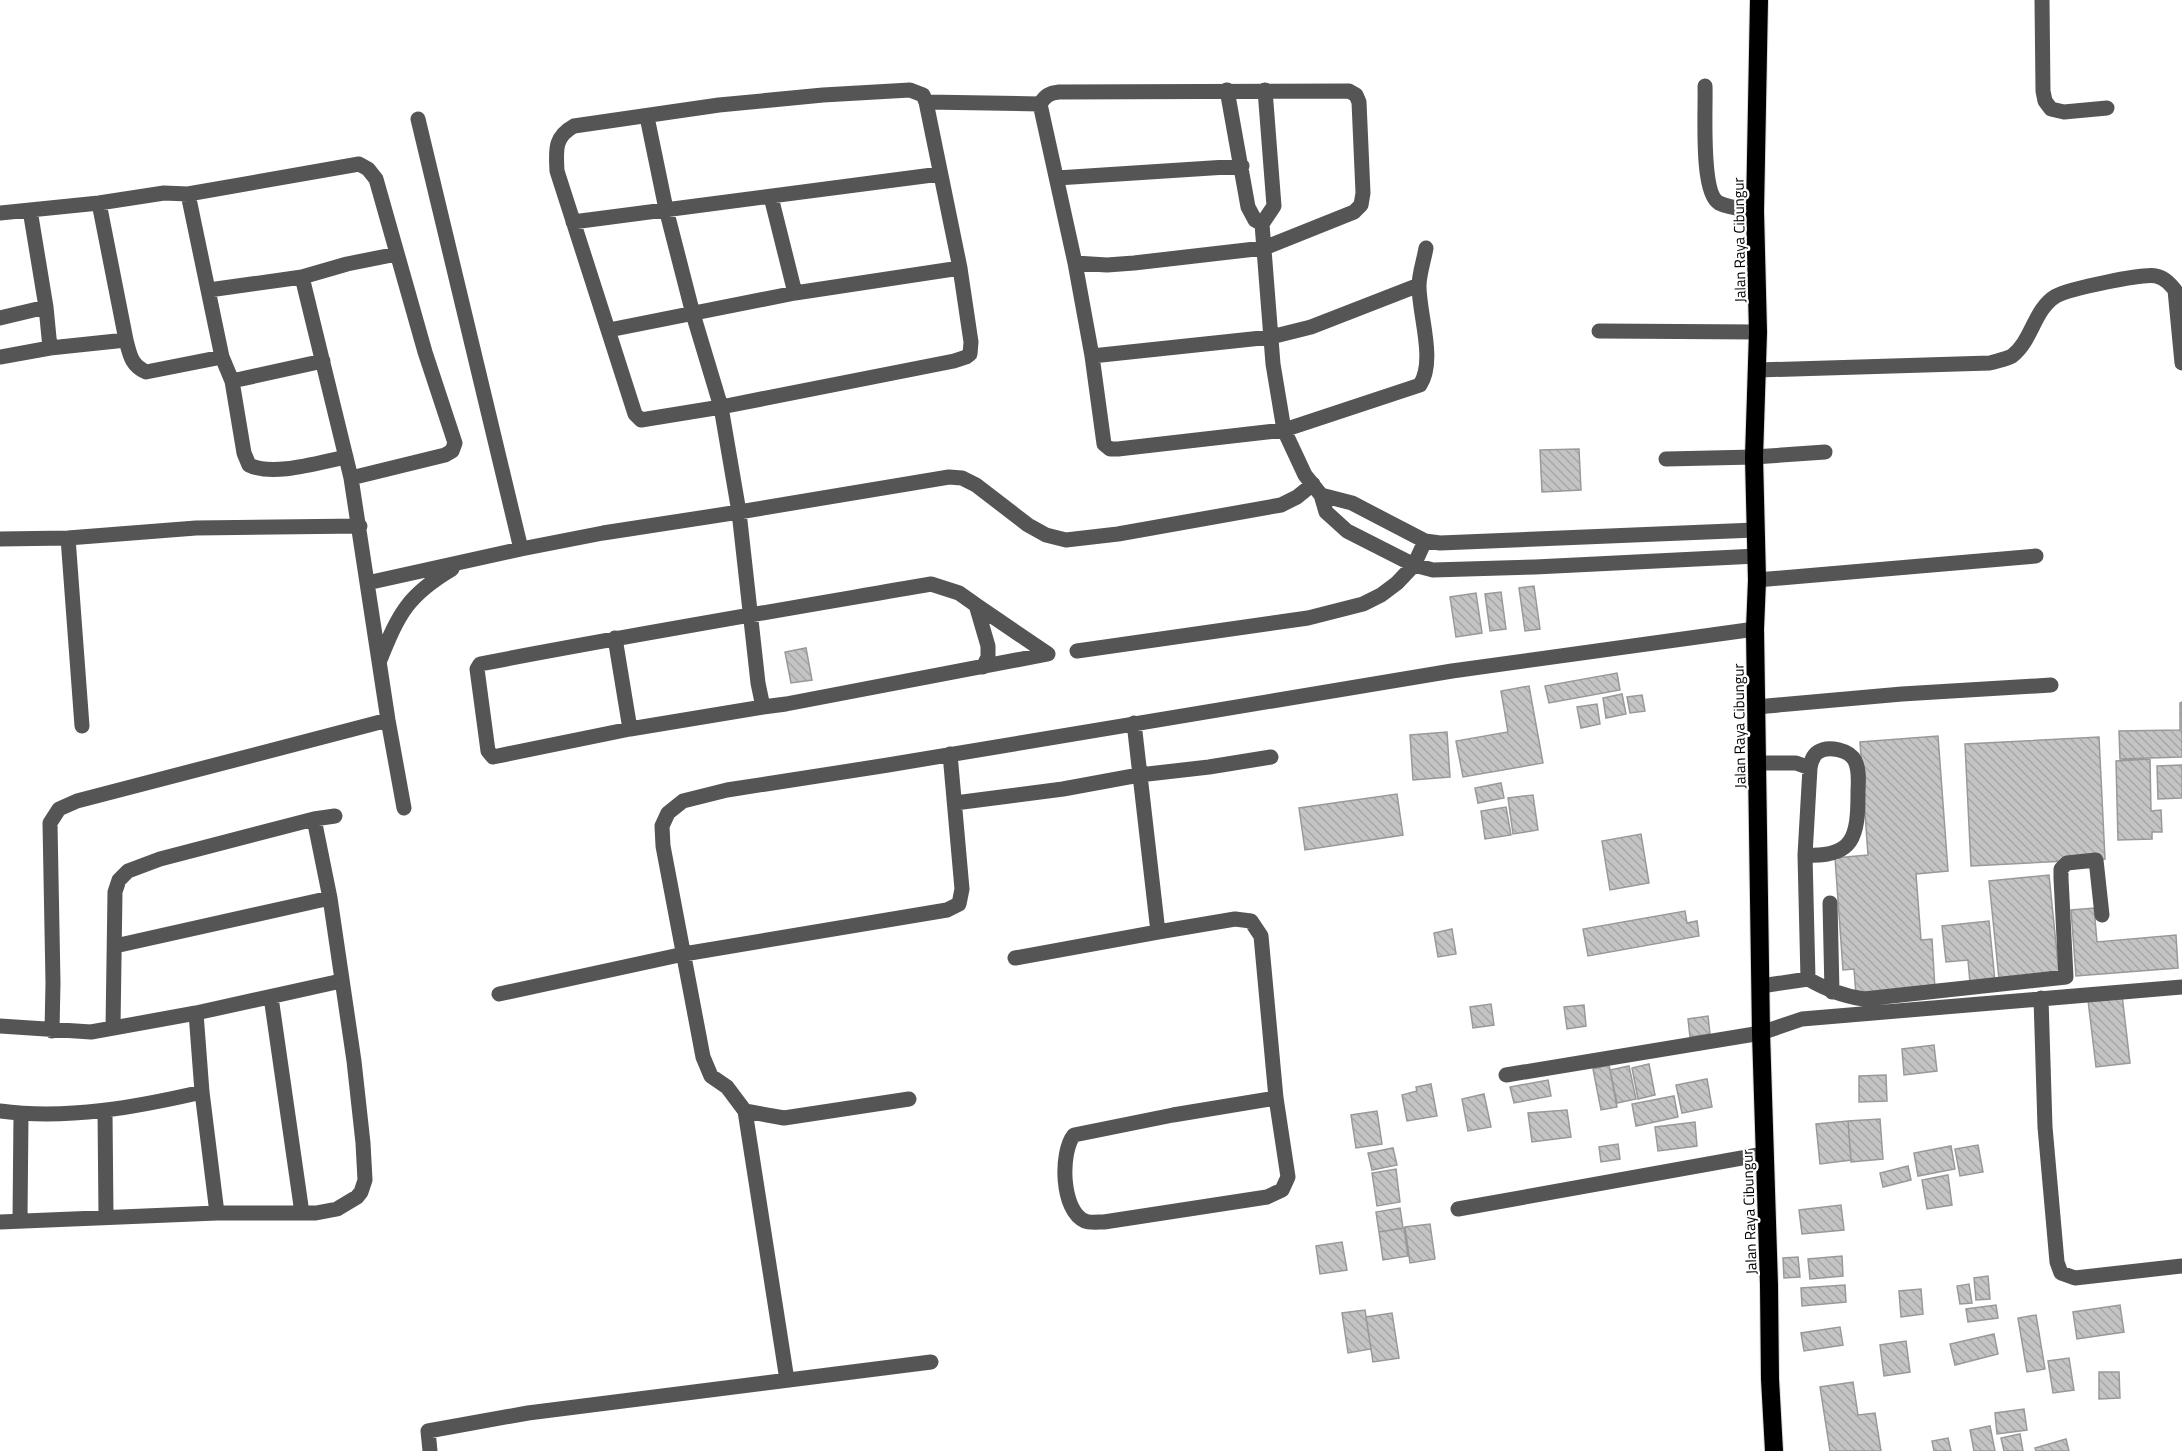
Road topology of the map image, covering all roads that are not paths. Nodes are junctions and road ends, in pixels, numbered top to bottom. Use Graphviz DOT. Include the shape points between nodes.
graph roads {
  1 [pos="1758,0"];
  2 [pos="2042,0"];
  3 [pos="1705,86"];
  4 [pos="1227,90"];
  5 [pos="1265,90"];
  6 [pos="926,102"];
  7 [pos="1040,104"];
  8 [pos="2107,108"];
  9 [pos="647,117"];
  10 [pos="418,119"];
  11 [pos="1242,166"];
  12 [pos="940,174"];
  13 [pos="1057,178"];
  14 [pos="188,194"];
  15 [pos="771,197"];
  16 [pos="99,203"];
  17 [pos="666,209"];
  18 [pos="30,210"];
  19 [pos="1755,211"];
  20 [pos="0,213"];
  21 [pos="573,222"];
  22 [pos="1262,224"];
  23 [pos="1264,248"];
  24 [pos="1426,248"];
  25 [pos="397,254"];
  26 [pos="1075,263"];
  27 [pos="960,268"];
  28 [pos="302,276"];
  29 [pos="1419,285"];
  30 [pos="209,290"];
  31 [pos="795,293"];
  32 [pos="46,307"];
  33 [pos="693,314"];
  34 [pos="0,318"];
  35 [pos="609,330"];
  36 [pos="1599,331"];
  37 [pos="1758,332"];
  38 [pos="1271,337"];
  39 [pos="126,340"];
  40 [pos="50,348"];
  41 [pos="1092,356"];
  42 [pos="0,357"];
  43 [pos="222,357"];
  44 [pos="323,362"];
  45 [pos="2182,363"];
  46 [pos="1758,370"];
  47 [pos="232,381"];
  48 [pos="721,407"];
  49 [pos="1284,430"];
  50 [pos="1825,452"];
  51 [pos="346,457"];
  52 [pos="1754,457"];
  53 [pos="1666,459"];
  54 [pos="351,478"];
  55 [pos="1317,490"];
  56 [pos="739,512"];
  57 [pos="360,526"];
  58 [pos="1755,530"];
  59 [pos="68,538"];
  60 [pos="0,539"];
  61 [pos="1556,539"];
  62 [pos="1425,541"];
  63 [pos="521,549"];
  64 [pos="1756,556"];
  65 [pos="2036,556"];
  66 [pos="465,561"];
  67 [pos="1414,565"];
  68 [pos="1556,565"];
  69 [pos="1757,580"];
  70 [pos="367,583"];
  71 [pos="976,605"];
  72 [pos="752,616"];
  73 [pos="1755,629"];
  74 [pos="615,638"];
  75 [pos="1077,651"];
  76 [pos="380,660"];
  77 [pos="983,667"];
  78 [pos="2051,685"];
  79 [pos="763,707"];
  80 [pos="1756,707"];
  81 [pos="388,720"];
  82 [pos="1134,723"];
  83 [pos="82,726"];
  84 [pos="630,729"];
  85 [pos="950,754"];
  86 [pos="1271,757"];
  87 [pos="1757,763"];
  88 [pos="1810,768"];
  89 [pos="1139,775"];
  90 [pos="955,803"];
  91 [pos="404,808"];
  92 [pos="335,816"];
  93 [pos="315,819"];
  94 [pos="1805,855"];
  95 [pos="330,898"];
  96 [pos="1830,903"];
  97 [pos="2102,915"];
  98 [pos="1158,932"];
  99 [pos="115,946"];
  100 [pos="684,954"];
  101 [pos="1015,958"];
  102 [pos="1808,979"];
  103 [pos="341,981"];
  104 [pos="1761,986"];
  105 [pos="2182,987"];
  106 [pos="1832,992"];
  107 [pos="499,994"];
  108 [pos="271,997"];
  109 [pos="2041,998"];
  110 [pos="196,1013"];
  111 [pos="0,1026"];
  112 [pos="113,1028"];
  113 [pos="52,1031"];
  114 [pos="1761,1034"];
  115 [pos="1506,1075"];
  116 [pos="202,1092"];
  117 [pos="1276,1098"];
  118 [pos="909,1099"];
  119 [pos="0,1111"];
  120 [pos="105,1111"];
  121 [pos="745,1111"];
  122 [pos="21,1114"];
  123 [pos="1764,1154"];
  124 [pos="1458,1209"];
  125 [pos="217,1213"];
  126 [pos="302,1213"];
  127 [pos="106,1216"];
  128 [pos="20,1220"];
  129 [pos="0,1222"];
  130 [pos="2182,1266"];
  131 [pos="931,1362"];
  132 [pos="787,1380"];
  133 [pos="430,1451"];
  134 [pos="1774,1451"];
  1 -- 19 [label="highway, Jalan Raya Cibungur"];
  2 -- 8 [label="street" via="2045,101 2051,109 2064,112"];
  3 -- 19 [label="street" via="1707,181 1711,196 1719,203"];
  4 -- 5 [label="street"];
  4 -- 7 [label="street" via="1059,92 1051,93"];
  4 -- 11 [label="street"];
  5 -- 22 [label="street" via="1274,206"];
  5 -- 23 [label="street" via="1356,95 1363,194 1361,205 1354,212"];
  6 -- 7 [label="street"];
  6 -- 9 [label="street" via="923,95 910,90 777,99"];
  6 -- 12 [label="street"];
  7 -- 13 [label="street"];
  9 -- 17 [label="street"];
  9 -- 21 [label="street" via="574,126 564,131 556,150 557,171"];
  10 -- 63 [label="street"];
  11 -- 13 [label="street"];
  11 -- 22 [label="street" via="1248,207"];
  12 -- 15 [label="street"];
  12 -- 27 [label="street"];
  13 -- 26 [label="street"];
  14 -- 16 [label="street" via="164,193"];
  14 -- 25 [label="street" via="359,164 376,179"];
  14 -- 30 [label="street"];
  15 -- 17 [label="street"];
  15 -- 31 [label="street"];
  16 -- 18 [label="street"];
  16 -- 39 [label="street"];
  17 -- 21 [label="street"];
  17 -- 33 [label="street"];
  18 -- 20 [label="street"];
  18 -- 32 [label="street"];
  19 -- 37 [label="highway, Jalan Raya Cibungur"];
  21 -- 35 [label="street"];
  22 -- 23 [label="street"];
  23 -- 26 [label="street" via="1134,263"];
  23 -- 38 [label="street"];
  24 -- 29 [label="street"];
  25 -- 28 [label="street"];
  25 -- 54 [label="street" via="455,443 445,455"];
  26 -- 41 [label="street"];
  27 -- 31 [label="street"];
  27 -- 48 [label="street" via="971,342 966,357"];
  28 -- 30 [label="street"];
  28 -- 44 [label="street"];
  29 -- 38 [label="street" via="1321,324"];
  29 -- 49 [label="street" via="1427,363 1420,385"];
  30 -- 43 [label="street"];
  31 -- 33 [label="street"];
  32 -- 34 [label="street"];
  32 -- 40 [label="street"];
  33 -- 35 [label="street"];
  33 -- 48 [label="street"];
  35 -- 48 [label="street" via="640,420"];
  36 -- 37 [label="street"];
  37 -- 46 [label="highway, Jalan Raya Cibungur"];
  38 -- 41 [label="street"];
  38 -- 49 [label="street"];
  39 -- 40 [label="street"];
  39 -- 43 [label="street" via="136,367 146,372"];
  40 -- 42 [label="street"];
  41 -- 49 [label="street" via="1104,444 1110,449"];
  43 -- 47 [label="street"];
  44 -- 47 [label="street"];
  44 -- 51 [label="street"];
  45 -- 46 [label="street" via="2175,290 2155,276 2087,285 2056,296 2012,356 1990,363"];
  46 -- 52 [label="highway, Jalan Raya Cibungur"];
  47 -- 51 [label="street" via="249,465 259,470 282,469"];
  48 -- 56 [label="street"];
  49 -- 55 [label="street" via="1305,475"];
  50 -- 52 [label="street"];
  51 -- 54 [label="street"];
  52 -- 53 [label="street"];
  52 -- 58 [label="highway, Jalan Raya Cibungur"];
  54 -- 57 [label="street"];
  55 -- 56 [label="street" via="1281,505 1066,540 1028,525 962,478 922,481"];
  55 -- 62 [label="street" via="1352,503"];
  55 -- 67 [label="street" via="1326,512 1347,531"];
  56 -- 63 [label="street"];
  56 -- 72 [label="street"];
  57 -- 59 [label="street" via="196,528"];
  57 -- 70 [label="street"];
  58 -- 61 [label="street"];
  58 -- 64 [label="highway, Jalan Raya Cibungur"];
  59 -- 60 [label="street"];
  59 -- 83 [label="street"];
  61 -- 62 [label="street"];
  61 -- 68 [label="street"];
  62 -- 67 [label="street"];
  63 -- 66 [label="street"];
  64 -- 68 [label="street"];
  64 -- 69 [label="highway, Jalan Raya Cibungur"];
  65 -- 69 [label="street"];
  66 -- 70 [label="street"];
  66 -- 76 [label="street" via="429,582 402,610"];
  67 -- 68 [label="street" via="1433,570"];
  67 -- 75 [label="street" via="1389,589 1363,604 1308,618"];
  69 -- 73 [label="highway, Jalan Raya Cibungur"];
  70 -- 76 [label="street"];
  71 -- 72 [label="street" via="959,593 931,584"];
  71 -- 77 [label="street" via="988,646"];
  71 -- 77 [label="street" via="1048,654"];
  72 -- 74 [label="street"];
  72 -- 79 [label="street"];
  73 -- 80 [label="highway, Jalan Raya Cibungur"];
  73 -- 82 [label="street" via="1452,671"];
  74 -- 84 [label="street"];
  74 -- 84 [label="street" via="480,664 477,673 488,751 493,757"];
  76 -- 81 [label="street"];
  77 -- 79 [label="street"];
  78 -- 80 [label="street"];
  79 -- 84 [label="street"];
  80 -- 87 [label="highway, Jalan Raya Cibungur"];
  81 -- 91 [label="street"];
  81 -- 113 [label="street" via="77,801 59,809 50,824"];
  82 -- 85 [label="street"];
  82 -- 89 [label="street"];
  85 -- 90 [label="street"];
  85 -- 100 [label="street" via="728,790 683,801 668,813 663,846"];
  86 -- 89 [label="street"];
  87 -- 88 [label="street" via="1796,763"];
  87 -- 104 [label="highway, Jalan Raya Cibungur"];
  88 -- 94 [label="street"];
  88 -- 94 [label="street" via="1819,751 1830,748 1849,753 1858,772 1858,806 1855,833 1842,850 1824,856"];
  89 -- 90 [label="street"];
  89 -- 98 [label="street"];
  90 -- 100 [label="street" via="962,889 959,904 947,910"];
  92 -- 93 [label="street"];
  93 -- 95 [label="street"];
  93 -- 99 [label="street" via="128,871 115,892"];
  94 -- 102 [label="street"];
  95 -- 99 [label="street"];
  95 -- 103 [label="street"];
  96 -- 106 [label="street"];
  97 -- 106 [label="street" via="2096,860 2067,863 2061,869 2066,977 1864,999"];
  98 -- 101 [label="street"];
  98 -- 117 [label="street" via="1235,919 1251,921 1261,936"];
  99 -- 112 [label="street"];
  100 -- 107 [label="street"];
  100 -- 121 [label="street" via="703,1057 711,1076 727,1087"];
  102 -- 104 [label="street"];
  102 -- 106 [label="street"];
  103 -- 108 [label="street"];
  103 -- 126 [label="street" via="354,1061 365,1180 361,1192 337,1209"];
  104 -- 114 [label="highway, Jalan Raya Cibungur"];
  105 -- 109 [label="street"];
  108 -- 110 [label="street"];
  108 -- 126 [label="street"];
  109 -- 114 [label="street" via="1802,1019"];
  109 -- 130 [label="street" via="2045,1126 2061,1273 2075,1278"];
  110 -- 112 [label="street"];
  110 -- 116 [label="street"];
  111 -- 113 [label="street"];
  112 -- 113 [label="street"];
  114 -- 115 [label="street"];
  114 -- 123 [label="highway, Jalan Raya Cibungur"];
  116 -- 120 [label="street"];
  116 -- 125 [label="street"];
  117 -- 117 [label="street" via="1074,1136 1068,1142 1065,1158 1066,1189 1073,1210 1084,1221 1104,1222 1267,1197 1282,1190 1288,1177"];
  118 -- 121 [label="street" via="784,1118"];
  119 -- 122 [label="street"];
  120 -- 122 [label="street"];
  120 -- 127 [label="street"];
  121 -- 132 [label="street"];
  122 -- 128 [label="street"];
  123 -- 124 [label="street"];
  123 -- 134 [label="highway, Jalan Raya Cibungur"];
  125 -- 126 [label="street"];
  125 -- 127 [label="street"];
  127 -- 128 [label="street"];
  128 -- 129 [label="street"];
  131 -- 132 [label="street"];
  132 -- 133 [label="street" via="528,1413 428,1431"];
}
